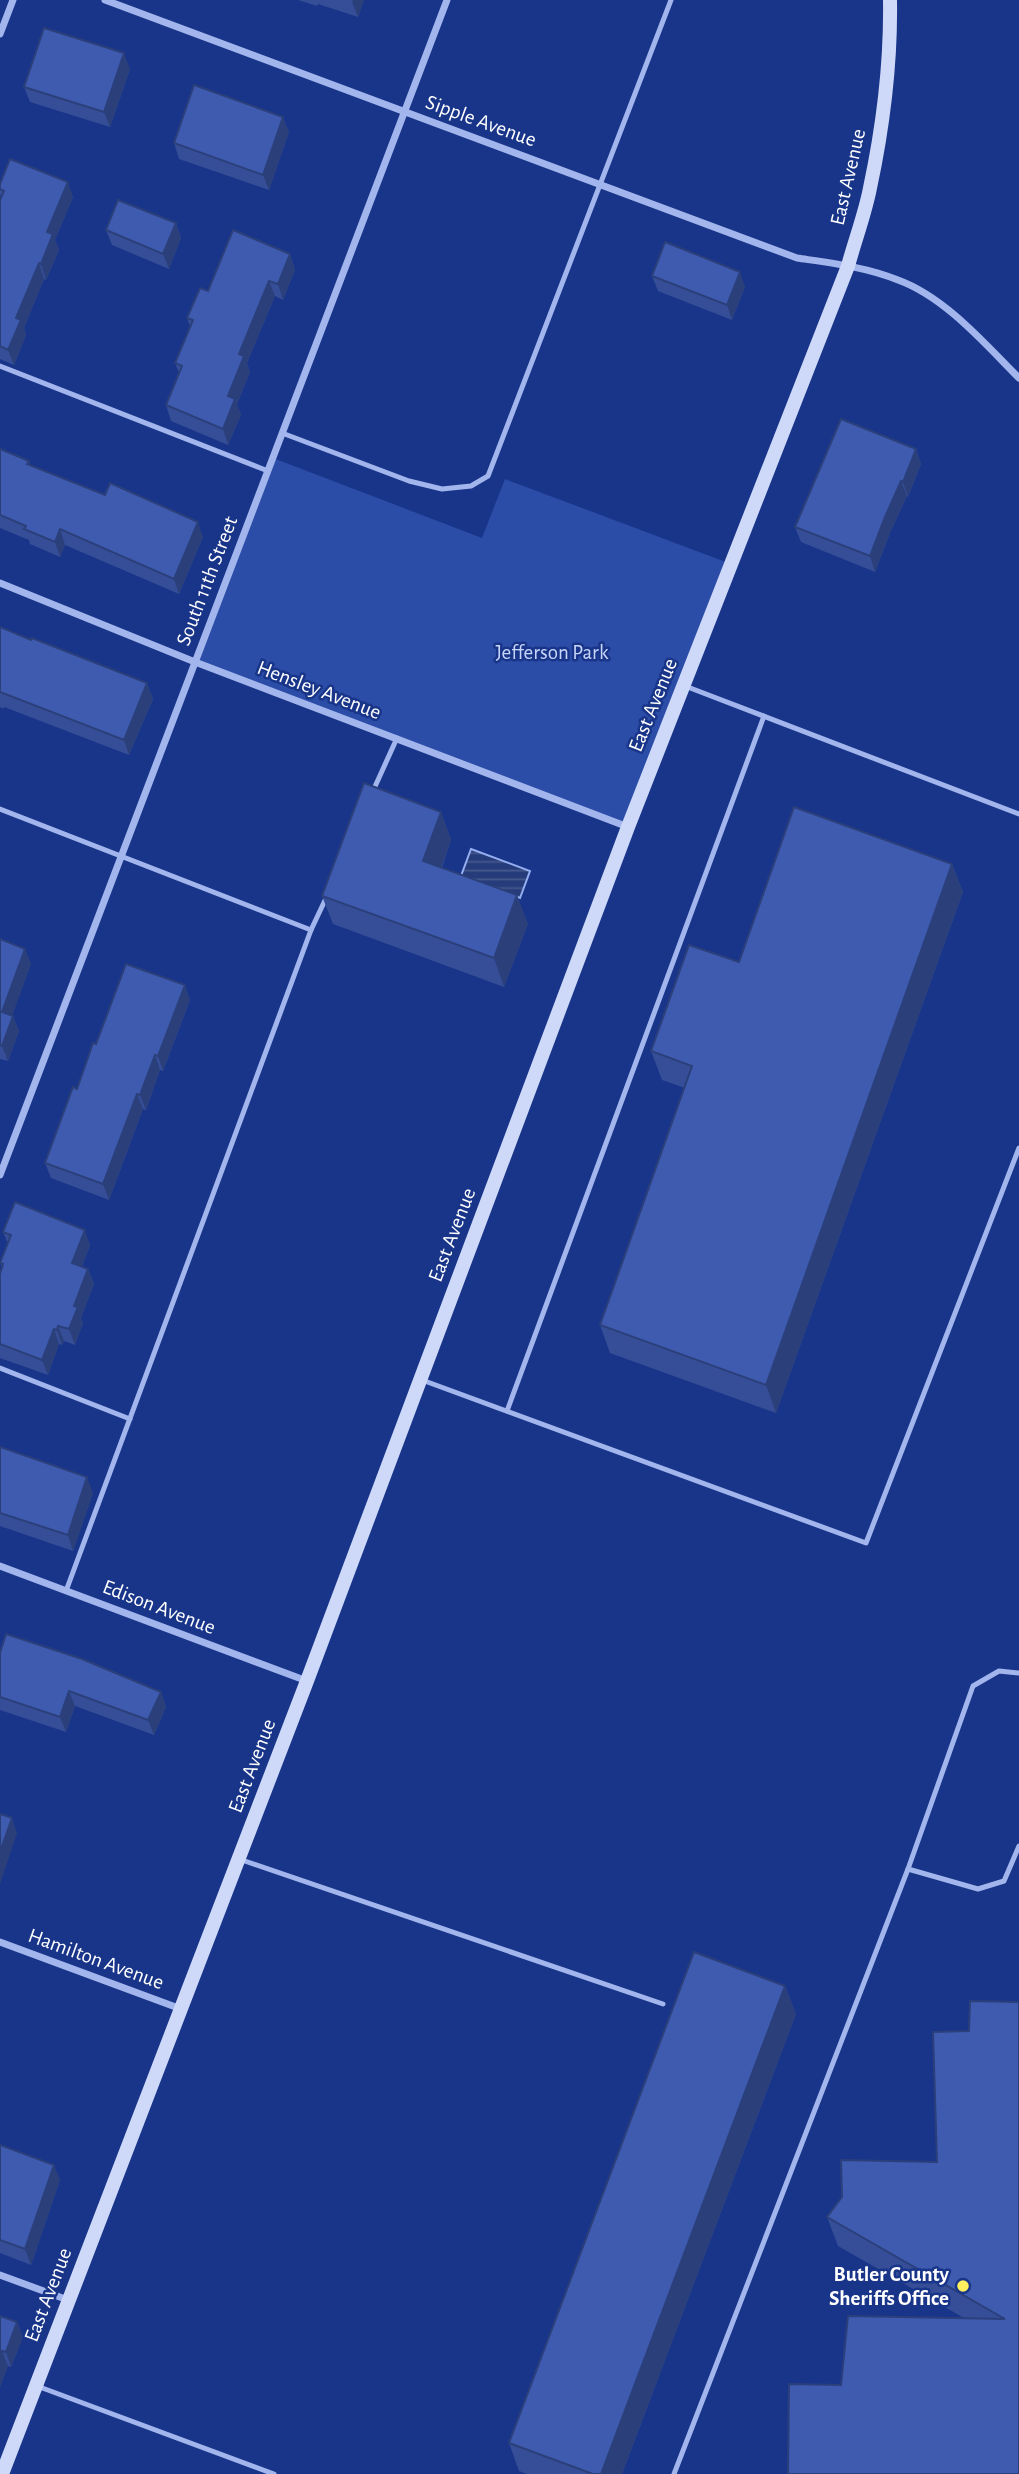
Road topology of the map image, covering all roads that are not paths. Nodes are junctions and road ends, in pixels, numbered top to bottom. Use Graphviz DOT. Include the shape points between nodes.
graph roads {
  1 [pos="13,0"];
  2 [pos="105,0"];
  3 [pos="447,0"];
  4 [pos="671,0"];
  5 [pos="890,0"];
  6 [pos="0,34"];
  7 [pos="405,111"];
  8 [pos="600,182"];
  9 [pos="848,266"];
  10 [pos="0,366"];
  11 [pos="1019,378"];
  12 [pos="282,433"];
  13 [pos="268,471"];
  14 [pos="0,583"];
  15 [pos="195,662"];
  16 [pos="683,686"];
  17 [pos="764,716"];
  18 [pos="397,738"];
  19 [pos="370,798"];
  20 [pos="0,809"];
  21 [pos="1019,814"];
  22 [pos="628,827"];
  23 [pos="121,856"];
  24 [pos="327,894"];
  25 [pos="311,930"];
  26 [pos="1019,1148"];
  27 [pos="0,1174"];
  28 [pos="0,1367"];
  29 [pos="420,1379"];
  30 [pos="507,1411"];
  31 [pos="130,1419"];
  32 [pos="0,1566"];
  33 [pos="66,1591"];
  34 [pos="1019,1673"];
  35 [pos="307,1681"];
  36 [pos="1019,1846"];
  37 [pos="238,1859"];
  38 [pos="908,1869"];
  39 [pos="0,1942"];
  40 [pos="663,2004"];
  41 [pos="181,2009"];
  42 [pos="0,2275"];
  43 [pos="69,2300"];
  44 [pos="36,2385"];
  45 [pos="270,2473"];
  46 [pos="2,2474"];
  47 [pos="674,2474"];
  1 -- 6 [label="street"];
  2 -- 7 [label="street, Sipple Avenue"];
  3 -- 7 [label="street, South 11th Street"];
  4 -- 8 [label="lane"];
  5 -- 9 [label="street, East Avenue" via="879,139 870,191"];
  7 -- 8 [label="street, Sipple Avenue"];
  7 -- 12 [label="street, South 11th Street"];
  8 -- 9 [label="street, Sipple Avenue" via="797,258"];
  8 -- 12 [label="lane" via="488,475 471,486 442,489"];
  9 -- 11 [label="street, Sipple Avenue" via="899,280 926,294 967,326"];
  9 -- 16 [label="street, East Avenue"];
  10 -- 13 [label="lane"];
  12 -- 13 [label="street, South 11th Street"];
  13 -- 15 [label="street, South 11th Street"];
  14 -- 15 [label="street, Hensley Avenue"];
  15 -- 18 [label="street, Hensley Avenue"];
  15 -- 23 [label="street, South 11th Street"];
  16 -- 17 [label="lane"];
  16 -- 22 [label="street, East Avenue"];
  17 -- 21 [label="lane"];
  17 -- 30 [label="lane"];
  18 -- 19 [label="lane"];
  18 -- 22 [label="street, Hensley Avenue"];
  20 -- 23 [label="lane"];
  22 -- 29 [label="street, East Avenue"];
  23 -- 25 [label="lane"];
  23 -- 27 [label="street, South 11th Street"];
  24 -- 25 [label="lane"];
  25 -- 31 [label="lane"];
  26 -- 30 [label="lane" via="866,1543"];
  28 -- 31 [label="lane"];
  29 -- 30 [label="lane"];
  29 -- 35 [label="street, East Avenue"];
  31 -- 33 [label="lane"];
  32 -- 33 [label="street, Edison Avenue"];
  33 -- 35 [label="street, Edison Avenue"];
  34 -- 38 [label="lane" via="999,1671 973,1686"];
  35 -- 37 [label="street, East Avenue"];
  36 -- 38 [label="lane" via="1004,1881 978,1889"];
  37 -- 40 [label="lane"];
  37 -- 41 [label="street, East Avenue"];
  38 -- 47 [label="lane"];
  39 -- 41 [label="street, Hamilton Avenue"];
  41 -- 43 [label="street, East Avenue"];
  42 -- 43 [label="street"];
  43 -- 44 [label="street, East Avenue"];
  44 -- 45 [label="lane"];
  44 -- 46 [label="street, East Avenue"];
}
